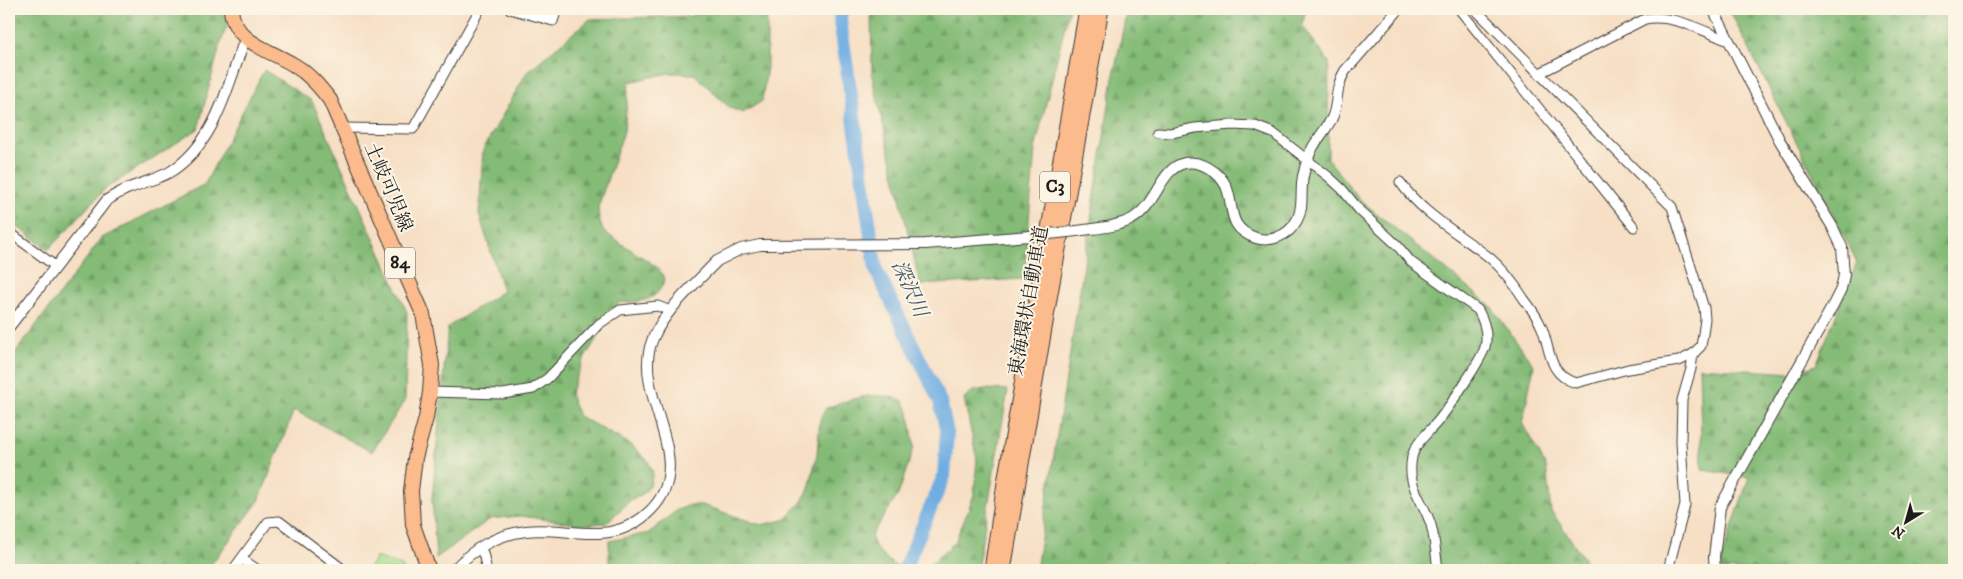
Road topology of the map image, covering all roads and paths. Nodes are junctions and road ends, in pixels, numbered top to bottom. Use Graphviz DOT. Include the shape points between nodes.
graph roads {
  1 [pos="231,9"];
  2 [pos="480,9"];
  3 [pos="510,9"];
  4 [pos="556,9"];
  5 [pos="1087,9"];
  6 [pos="1102,9"];
  7 [pos="1109,9"];
  8 [pos="1399,9"];
  9 [pos="1459,9"];
  10 [pos="1475,9"];
  11 [pos="1713,9"];
  12 [pos="245,39"];
  13 [pos="1729,41"];
  14 [pos="1540,73"];
  15 [pos="1080,127"];
  16 [pos="342,128"];
  17 [pos="1158,132"];
  18 [pos="1308,160"];
  19 [pos="1400,182"];
  20 [pos="1634,227"];
  21 [pos="11,238"];
  22 [pos="55,266"];
  23 [pos="670,312"];
  24 [pos="9,327"];
  25 [pos="1693,354"];
  26 [pos="430,392"];
  27 [pos="477,549"];
  28 [pos="242,559"];
  29 [pos="234,570"];
  30 [pos="258,570"];
  31 [pos="344,570"];
  32 [pos="429,570"];
  33 [pos="454,570"];
  34 [pos="483,570"];
  35 [pos="992,570"];
  36 [pos="1003,570"];
  37 [pos="1438,570"];
  38 [pos="1668,570"];
  39 [pos="1715,570"];
  1 -- 12 [label="main road" via="234,26"];
  2 -- 16 [label="street" via="413,129"];
  3 -- 4 [label="street" via="553,21"];
  5 -- 35 [label="highway, 東海環状自動車道 / C3" via="1004,483"];
  6 -- 15 [label="highway, 東海環状自動車道 / C3"];
  7 -- 15 [label="highway, C3"];
  8 -- 18 [label="street" via="1345,71 1340,80 1333,116"];
  9 -- 20 [label="street"];
  10 -- 14 [label="street"];
  11 -- 13 [label="street"];
  12 -- 16 [label="main road, 土岐可児線 / 84" via="295,65 314,80 330,100"];
  12 -- 22 [label="street" via="216,120 198,148 167,173 107,200"];
  13 -- 14 [label="street" via="1672,20 1645,19"];
  13 -- 39 [label="street" via="1780,141 1839,240 1844,274 1832,307 1720,506"];
  14 -- 25 [label="street" via="1672,207 1706,319 1700,346"];
  15 -- 36 [label="highway, 東海環状自動車道 / C3"];
  16 -- 26 [label="main road, 土岐可児線 / 84" via="422,314 432,365"];
  17 -- 18 [label="street" via="1255,126 1273,134"];
  18 -- 23 [label="street, bridge" via="1303,173 1298,220 1288,232 1276,238 1262,240 1242,231 1232,214 1226,186 1218,175 1208,167 1186,162 1175,166 1152,200 1133,218 1114,226 925,244 760,245 717,262"];
  18 -- 37 [label="street" via="1342,189 1411,262 1478,310 1483,319 1485,349 1412,456 1411,480 1431,524"];
  19 -- 25 [label="street" via="1423,209 1492,260 1516,288 1542,328 1557,372 1568,381 1576,383"];
  21 -- 22 [label="street"];
  22 -- 24 [label="street"];
  23 -- 26 [label="street" via="658,306 620,310 600,324 548,378 533,389 503,394"];
  23 -- 27 [label="street" via="650,346 647,367 669,454 663,492 652,509 623,530 587,534 526,531"];
  25 -- 38 [label="street" via="1682,400 1685,505"];
  26 -- 32 [label="main road, 土岐可児線 / 84" via="411,491 413,525"];
  27 -- 33 [label="street"];
  27 -- 34 [label="street" via="483,552 486,566"];
  28 -- 29 [label="street"];
  28 -- 30 [label="street"];
  28 -- 31 [label="street" via="268,522 279,521"];
}
